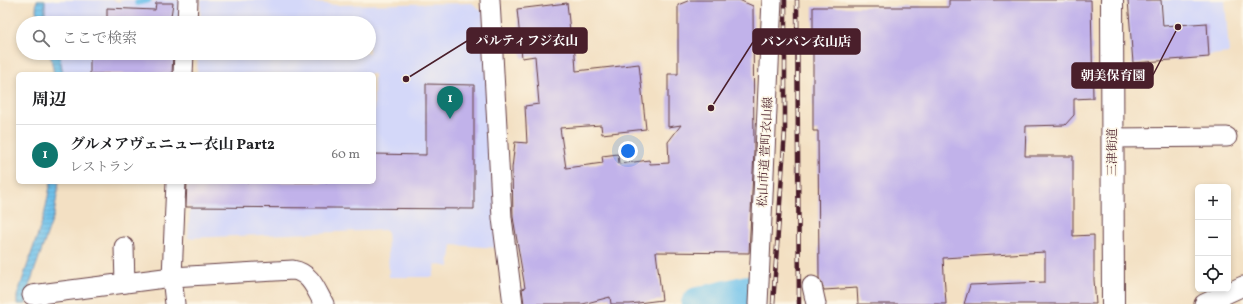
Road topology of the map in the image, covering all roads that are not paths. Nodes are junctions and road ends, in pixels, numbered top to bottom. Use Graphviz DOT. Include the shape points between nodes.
graph roads {
  1 [pos="188,0"];
  2 [pos="490,0"];
  3 [pos="772,0"];
  4 [pos="1112,0"];
  5 [pos="187,16"];
  6 [pos="183,60"];
  7 [pos="182,72"];
  8 [pos="1227,137"];
  9 [pos="1112,138"];
  10 [pos="176,184"];
  11 [pos="124,247"];
  12 [pos="172,277"];
  13 [pos="125,283"];
  14 [pos="1243,286"];
  15 [pos="32,295"];
  16 [pos="175,304"];
  17 [pos="324,304"];
  18 [pos="513,304"];
  19 [pos="758,304"];
  20 [pos="1113,304"];
  21 [pos="1204,304"];
  1 -- 5 [label="street"];
  2 -- 18 [label="street" via="502,218"];
  3 -- 19 [label="street, 松山市道 萱町衣山線"];
  4 -- 9 [label="street, 三津街道"];
  6 -- 7 [label="street"];
  8 -- 9 [label="street"];
  9 -- 20 [label="street, 三津街道"];
  10 -- 12 [label="street"];
  11 -- 13 [label="street"];
  12 -- 13 [label="street"];
  12 -- 16 [label="street"];
  12 -- 17 [label="street" via="297,271 310,279"];
  13 -- 15 [label="street"];
  14 -- 21 [label="street"];
}
